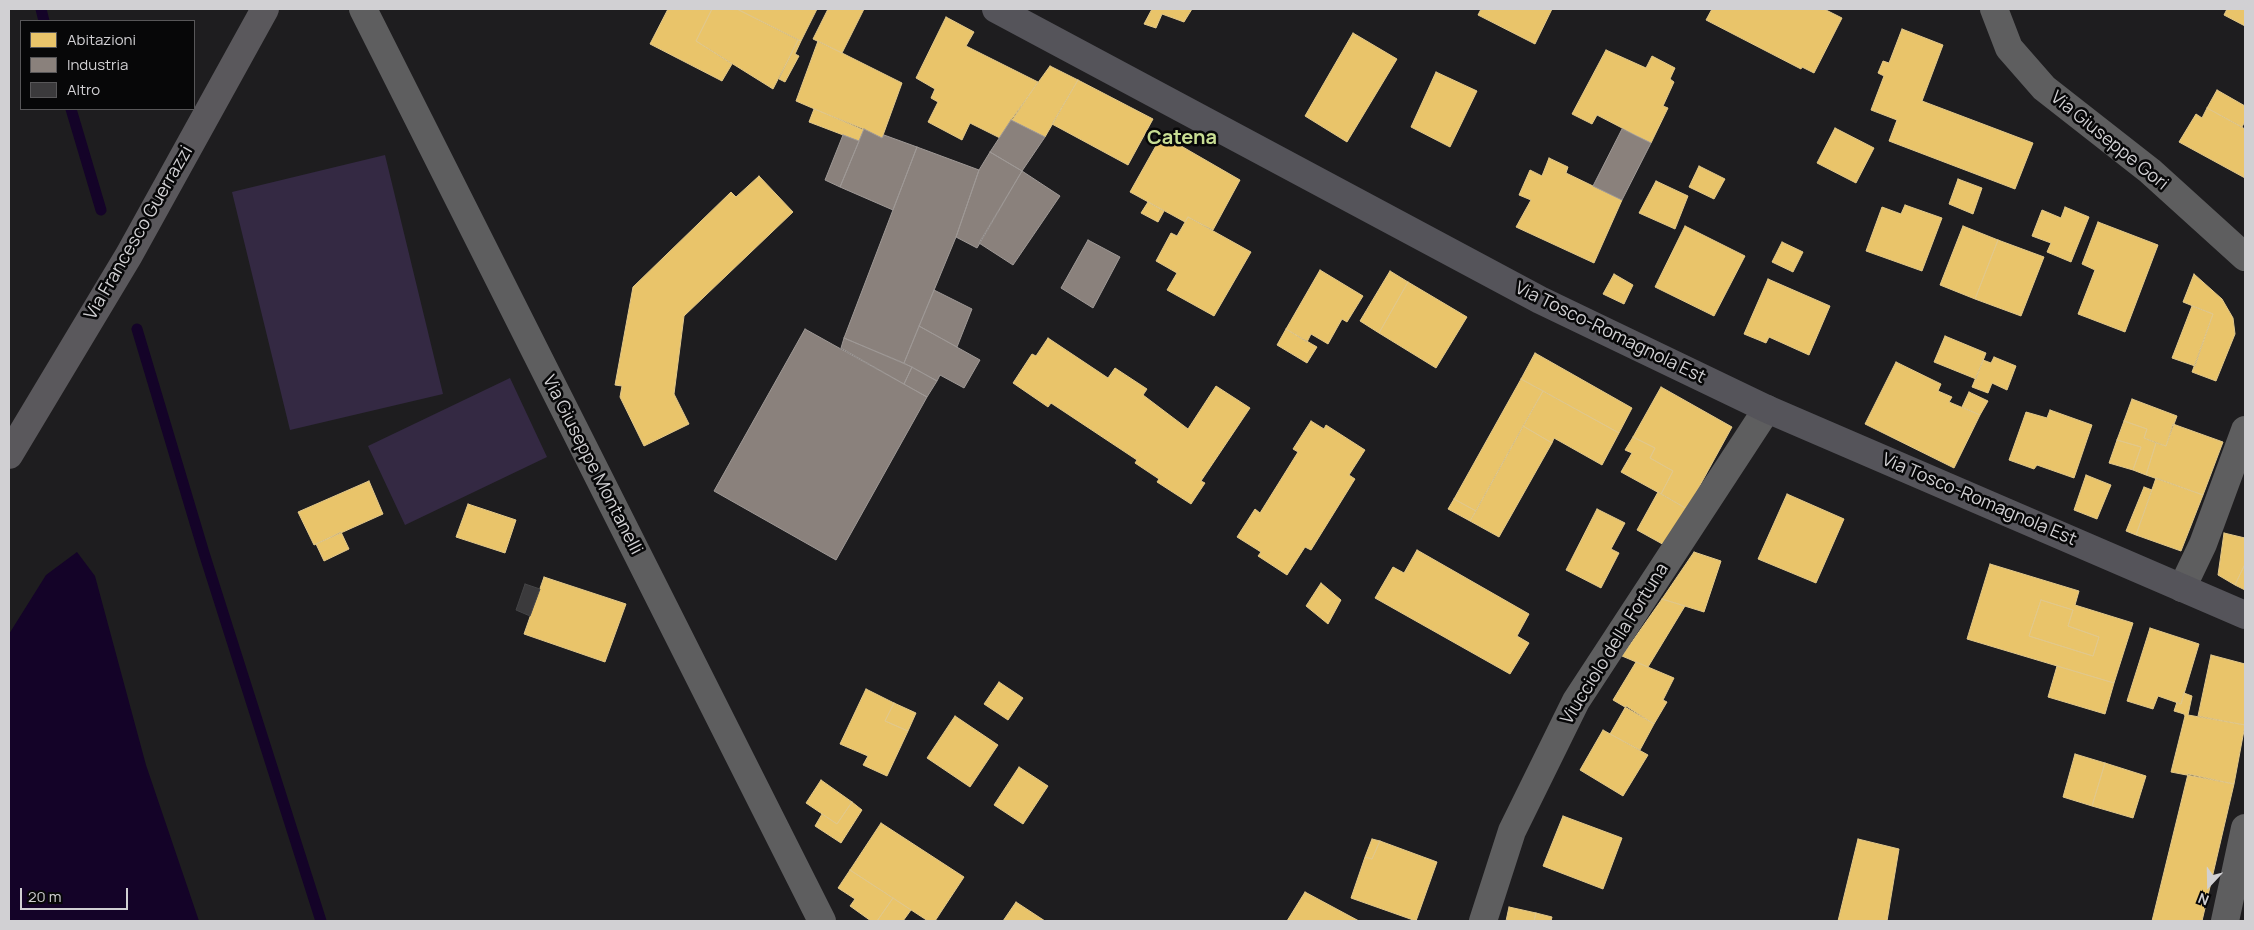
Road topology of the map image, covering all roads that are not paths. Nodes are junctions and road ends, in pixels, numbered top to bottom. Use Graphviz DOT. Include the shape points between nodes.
graph roads {
  1 [pos="265,9"];
  2 [pos="363,9"];
  3 [pos="996,9"];
  4 [pos="1994,9"];
  5 [pos="2245,257"];
  6 [pos="1767,409"];
  7 [pos="2245,430"];
  8 [pos="9,455"];
  9 [pos="2182,588"];
  10 [pos="2245,615"];
  11 [pos="2245,828"];
  12 [pos="822,921"];
  13 [pos="1482,921"];
  14 [pos="2225,921"];
  1 -- 8 [label="main road, Via Francesco Guerrazzi" via="129,255"];
  2 -- 12 [label="street, Via Giuseppe Montanelli"];
  3 -- 6 [label="main road, Via Tosco-Romagnola Est" via="1540,300"];
  4 -- 5 [label="street, Via Giuseppe Gori" via="2009,48 2044,88 2150,171"];
  6 -- 9 [label="main road, Via Tosco-Romagnola Est"];
  6 -- 13 [label="street, Viucciolo della Fortuna" via="1576,701 1512,831"];
  7 -- 9 [label="street" via="2203,544"];
  9 -- 10 [label="main road, Via Tosco-Romagnola Est"];
  11 -- 14 [label="street"];
}
